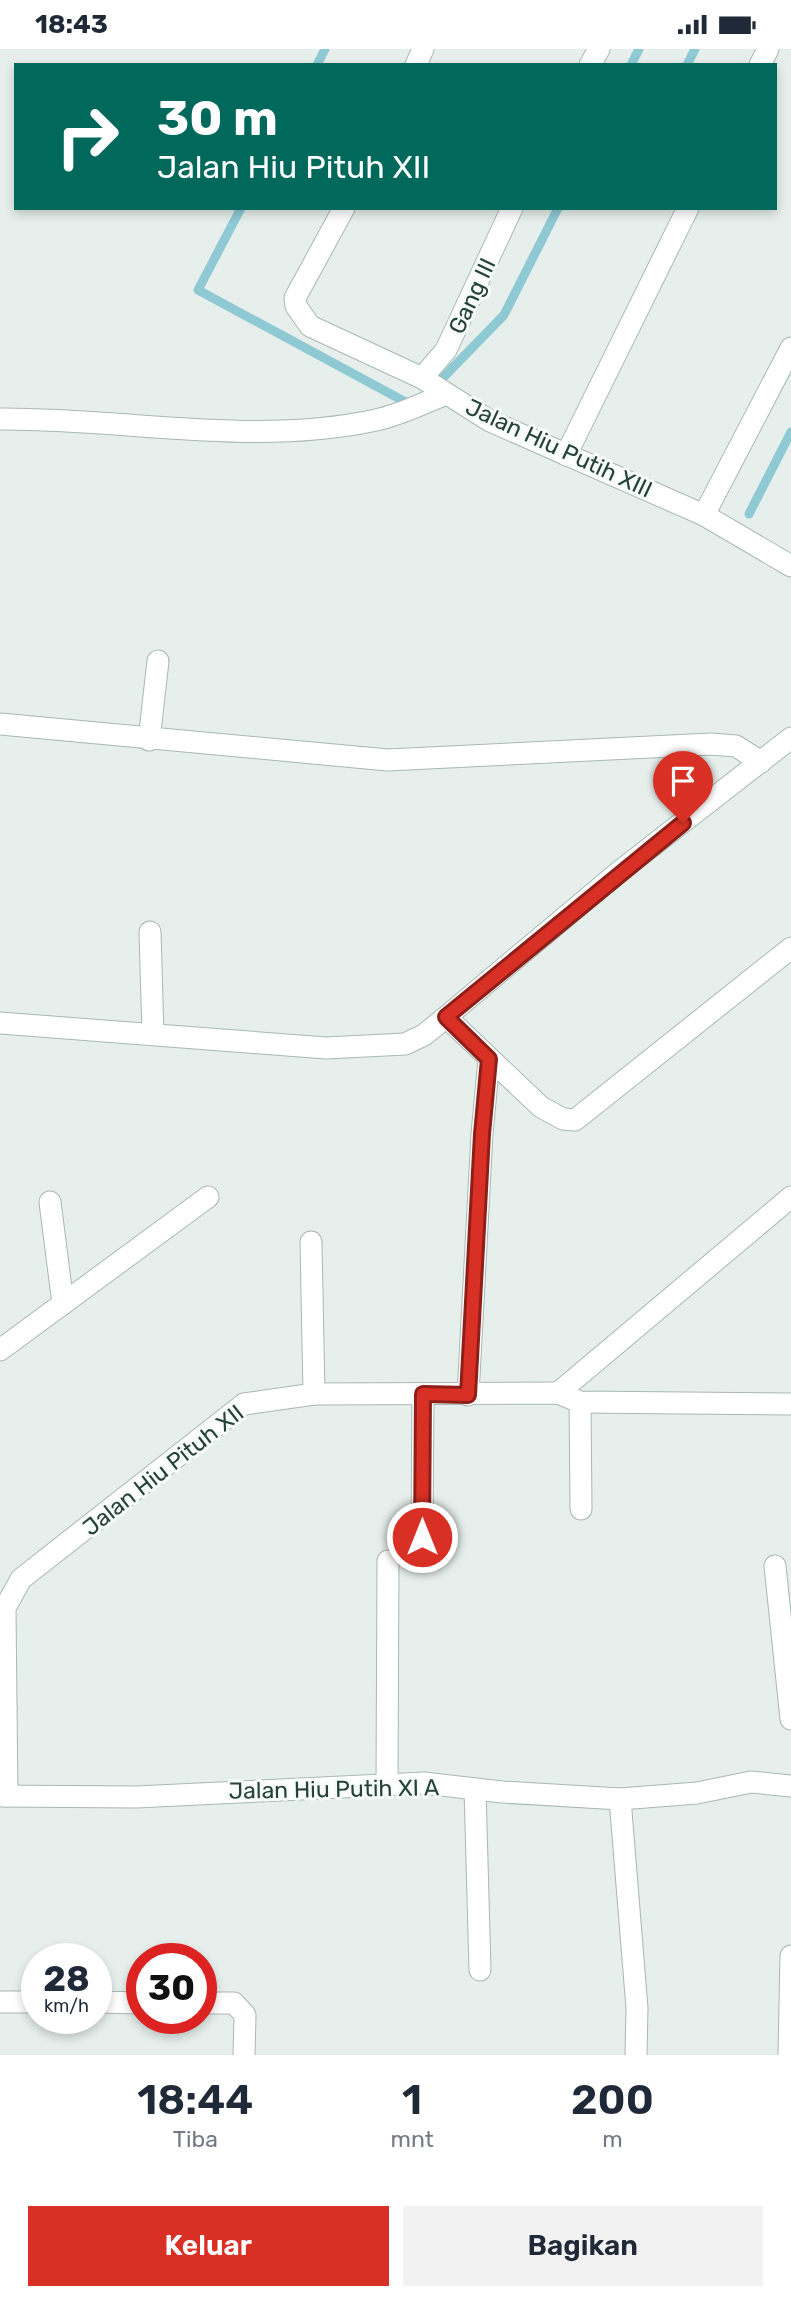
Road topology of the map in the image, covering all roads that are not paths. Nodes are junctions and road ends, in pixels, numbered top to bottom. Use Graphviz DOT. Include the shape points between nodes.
graph roads {
  1 [pos="343,210"];
  2 [pos="511,210"];
  3 [pos="687,210"];
  4 [pos="791,348"];
  5 [pos="422,379"];
  6 [pos="446,394"];
  7 [pos="0,419"];
  8 [pos="566,455"];
  9 [pos="704,515"];
  10 [pos="788,557"];
  11 [pos="159,661"];
  12 [pos="0,724"];
  13 [pos="791,738"];
  14 [pos="149,740"];
  15 [pos="761,762"];
  16 [pos="150,932"];
  17 [pos="791,948"];
  18 [pos="446,1017"];
  19 [pos="0,1023"];
  20 [pos="153,1034"];
  21 [pos="489,1059"];
  22 [pos="208,1197"];
  23 [pos="791,1197"];
  24 [pos="50,1202"];
  25 [pos="311,1242"];
  26 [pos="63,1304"];
  27 [pos="0,1350"];
  28 [pos="558,1393"];
  29 [pos="314,1394"];
  30 [pos="423,1394"];
  31 [pos="468,1395"];
  32 [pos="580,1402"];
  33 [pos="791,1404"];
  34 [pos="581,1509"];
  35 [pos="422,1537"];
  36 [pos="388,1561"];
  37 [pos="775,1566"];
  38 [pos="3,1707"];
  39 [pos="791,1719"];
  40 [pos="387,1784"];
  41 [pos="791,1786"];
  42 [pos="475,1789"];
  43 [pos="4,1796"];
  44 [pos="620,1799"];
  45 [pos="791,1969"];
  46 [pos="480,1970"];
  47 [pos="0,2002"];
  48 [pos="21,2002"];
  49 [pos="217,2003"];
  50 [pos="244,2055"];
  51 [pos="636,2055"];
  52 [pos="789,2055"];
  1 -- 5 [label="street, Jalan Hiu Putih XIII" via="295,298 296,306 310,326"];
  2 -- 5 [label="street, Gang III" via="446,350"];
  3 -- 8 [label="street"];
  4 -- 9 [label="street"];
  5 -- 6 [label="street, Jalan Hiu Putih XIII"];
  6 -- 7 [label="street" via="379,420 299,430 203,431"];
  6 -- 8 [label="street, Jalan Hiu Putih XIII" via="490,421"];
  8 -- 9 [label="street, Jalan Hiu Putih XIII"];
  9 -- 10 [label="street, Jalan Hiu Putih XIII"];
  11 -- 14 [label="street"];
  12 -- 14 [label="street"];
  13 -- 15 [label="street"];
  14 -- 15 [label="street" via="388,760 711,744 736,746"];
  15 -- 18 [label="street" via="620,871"];
  16 -- 20 [label="street"];
  17 -- 21 [label="street" via="575,1120 551,1114"];
  18 -- 20 [label="street" via="405,1044 327,1048"];
  18 -- 21 [label="street"];
  19 -- 20 [label="street"];
  21 -- 31 [label="street"];
  22 -- 26 [label="street"];
  23 -- 28 [label="street"];
  24 -- 26 [label="street"];
  25 -- 29 [label="street"];
  26 -- 27 [label="street"];
  28 -- 31 [label="street, Jalan Hiu Pituh XII"];
  28 -- 32 [label="street, Jalan Hiu Pituh XII"];
  29 -- 30 [label="street, Jalan Hiu Pituh XII"];
  29 -- 38 [label="street, Jalan Hiu Pituh XII" via="244,1404 21,1579 5,1608"];
  30 -- 31 [label="street, Jalan Hiu Pituh XII"];
  30 -- 35 [label="street"];
  32 -- 33 [label="street, Jalan Hiu Pituh XII"];
  32 -- 34 [label="street"];
  36 -- 40 [label="street"];
  37 -- 39 [label="street"];
  38 -- 43 [label="street, Jalan Hiu Pituh XII"];
  40 -- 42 [label="street, Jalan Hiu Putih XI A"];
  40 -- 43 [label="street, Jalan Hiu Putih XI A" via="136,1797"];
  41 -- 44 [label="street, Jalan Hiu Putih XI A" via="751,1782 697,1793"];
  42 -- 44 [label="street, Jalan Hiu Putih XI A"];
  42 -- 46 [label="street"];
  44 -- 51 [label="street" via="637,2008"];
  45 -- 52 [label="street"];
  47 -- 48 [label="street"];
  49 -- 50 [label="street" via="234,2003 245,2015"];
}
